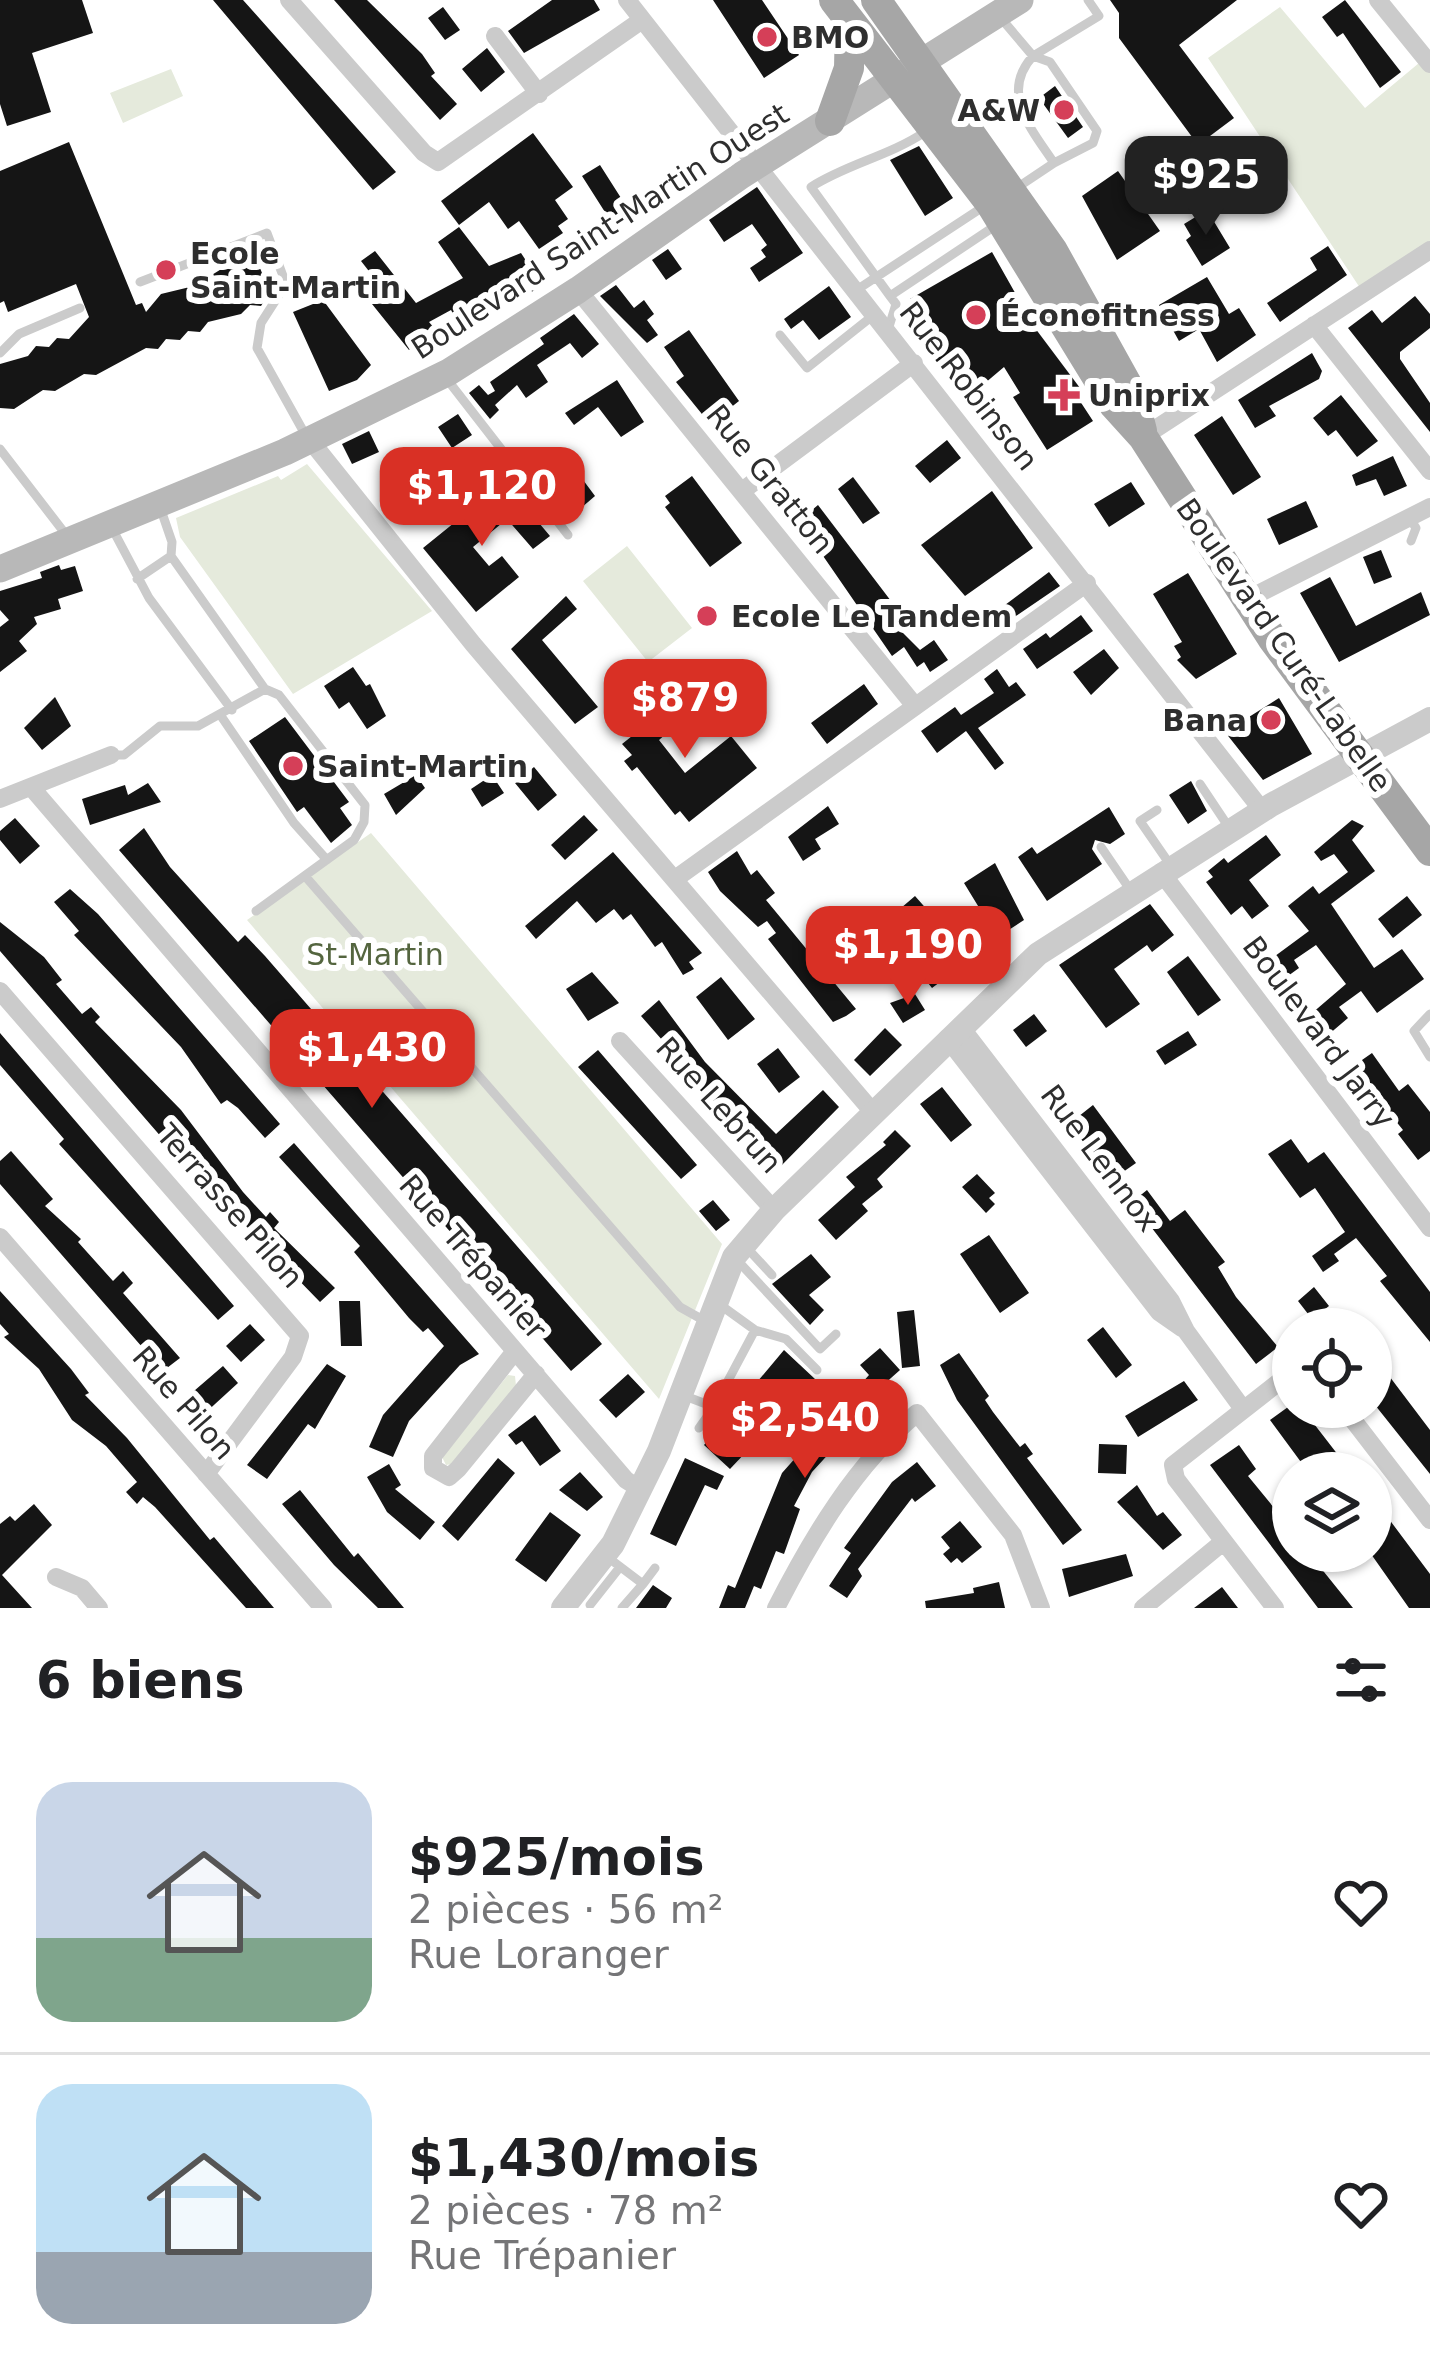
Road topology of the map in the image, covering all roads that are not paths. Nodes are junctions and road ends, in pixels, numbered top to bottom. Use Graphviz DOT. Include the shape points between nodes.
graph roads {
  1 [pos="289,0"];
  2 [pos="627,0"];
  3 [pos="876,0"];
  4 [pos="1088,0"];
  5 [pos="1378,0"];
  6 [pos="1009,7"];
  7 [pos="842,10"];
  8 [pos="642,20"];
  9 [pos="495,36"];
  10 [pos="1033,56"];
  11 [pos="1430,64"];
  12 [pos="909,70"];
  13 [pos="539,94"];
  14 [pos="830,121"];
  15 [pos="934,126"];
  16 [pos="1054,163"];
  17 [pos="757,166"];
  18 [pos="1002,205"];
  19 [pos="1430,250"];
  20 [pos="875,275"];
  21 [pos="140,282"];
  22 [pos="578,290"];
  23 [pos="855,290"];
  24 [pos="890,296"];
  25 [pos="80,308"];
  26 [pos="874,314"];
  27 [pos="1314,325"];
  28 [pos="888,330"];
  29 [pos="780,334"];
  30 [pos="0,353"];
  31 [pos="914,363"];
  32 [pos="444,374"];
  33 [pos="1143,436"];
  34 [pos="310,440"];
  35 [pos="0,449"];
  36 [pos="1430,471"];
  37 [pos="742,491"];
  38 [pos="158,505"];
  39 [pos="1430,507"];
  40 [pos="1409,518"];
  41 [pos="111,525"];
  42 [pos="568,535"];
  43 [pos="70,541"];
  44 [pos="1411,541"];
  45 [pos="171,556"];
  46 [pos="0,569"];
  47 [pos="136,579"];
  48 [pos="1087,583"];
  49 [pos="1246,599"];
  50 [pos="265,689"];
  51 [pos="915,706"];
  52 [pos="232,710"];
  53 [pos="221,716"];
  54 [pos="1430,719"];
  55 [pos="111,755"];
  56 [pos="1358,755"];
  57 [pos="1200,784"];
  58 [pos="31,787"];
  59 [pos="0,799"];
  60 [pos="1157,810"];
  61 [pos="1262,810"];
  62 [pos="1230,829"];
  63 [pos="1101,847"];
  64 [pos="1430,850"];
  65 [pos="326,860"];
  66 [pos="1166,869"];
  67 [pos="305,876"];
  68 [pos="674,879"];
  69 [pos="1131,891"];
  70 [pos="256,911"];
  71 [pos="0,991"];
  72 [pos="1430,1014"];
  73 [pos="953,1032"];
  74 [pos="620,1041"];
  75 [pos="1430,1057"];
  76 [pos="872,1111"];
  77 [pos="774,1210"];
  78 [pos="1430,1228"];
  79 [pos="0,1237"];
  80 [pos="739,1251"];
  81 [pos="772,1275"];
  82 [pos="712,1312"];
  83 [pos="755,1330"];
  84 [pos="836,1334"];
  85 [pos="515,1352"];
  86 [pos="817,1370"];
  87 [pos="536,1374"];
  88 [pos="1272,1387"];
  89 [pos="680,1394"];
  90 [pos="714,1407"];
  91 [pos="1243,1409"];
  92 [pos="699,1428"];
  93 [pos="1359,1428"];
  94 [pos="206,1474"];
  95 [pos="640,1489"];
  96 [pos="1430,1520"];
  97 [pos="1223,1542"];
  98 [pos="613,1561"];
  99 [pos="656,1568"];
  100 [pos="56,1577"];
  101 [pos="644,1584"];
  102 [pos="580,1603"];
  103 [pos="99,1608"];
  104 [pos="323,1608"];
  105 [pos="622,1608"];
  106 [pos="776,1608"];
  107 [pos="1041,1608"];
  108 [pos="1144,1608"];
  109 [pos="1275,1608"];
  1 -- 13 [label="street" via="434,161 453,156"];
  2 -- 8 [label="street, Rue Robinson"];
  3 -- 12 [label="main road, Boulevard Curé-Labelle"];
  4 -- 10 [label="lane" via="1099,16"];
  5 -- 11 [label="street"];
  6 -- 10 [label="lane"];
  6 -- 12 [label="main road, Boulevard Saint-Martin Ouest"];
  7 -- 12 [label="main road, Boulevard Curé-Labelle"];
  7 -- 14 [label="main road" via="849,68"];
  8 -- 13 [label="street"];
  8 -- 17 [label="street, Rue Robinson"];
  9 -- 13 [label="street"];
  10 -- 16 [label="lane" via="1019,81 1018,105"];
  10 -- 16 [label="lane" via="1050,62 1097,131 1093,143"];
  12 -- 14 [label="main road, Boulevard Saint-Martin Ouest"];
  12 -- 15 [label="main road, Boulevard Curé-Labelle"];
  12 -- 18 [label="main road, Boulevard Curé-Labelle"];
  14 -- 17 [label="main road, Boulevard Saint-Martin Ouest"];
  15 -- 18 [label="main road, Boulevard Curé-Labelle"];
  15 -- 20 [label="lane" via="812,187"];
  16 -- 18 [label="lane"];
  17 -- 22 [label="main road, Boulevard Saint-Martin Ouest"];
  17 -- 23 [label="street, Rue Robinson"];
  18 -- 20 [label="lane"];
  18 -- 24 [label="lane"];
  18 -- 33 [label="main road, Boulevard Curé-Labelle" via="1124,378"];
  19 -- 27 [label="street"];
  20 -- 23 [label="lane"];
  20 -- 24 [label="lane"];
  21 -- 34 [label="lane" via="267,233 286,284 261,323 258,355"];
  22 -- 32 [label="main road, Boulevard Saint-Martin Ouest"];
  22 -- 37 [label="street, Rue Gratton"];
  23 -- 26 [label="street, Rue Robinson"];
  24 -- 28 [label="lane" via="896,304"];
  25 -- 30 [label="lane" via="19,334"];
  26 -- 28 [label="street, Rue Robinson"];
  26 -- 29 [label="lane" via="807,368"];
  27 -- 33 [label="street"];
  27 -- 36 [label="street"];
  28 -- 31 [label="street, Rue Robinson"];
  31 -- 37 [label="street"];
  31 -- 48 [label="street, Rue Robinson"];
  32 -- 34 [label="main road, Boulevard Saint-Martin Ouest"];
  32 -- 42 [label="lane"];
  33 -- 49 [label="main road, Boulevard Curé-Labelle"];
  34 -- 38 [label="main road, Boulevard Saint-Martin Ouest"];
  34 -- 68 [label="street"];
  35 -- 43 [label="lane"];
  37 -- 51 [label="street, Rue Gratton"];
  38 -- 41 [label="main road, Boulevard Saint-Martin Ouest"];
  38 -- 45 [label="lane"];
  39 -- 40 [label="street"];
  40 -- 44 [label="lane" via="1416,528"];
  40 -- 49 [label="street"];
  41 -- 43 [label="main road, Boulevard Saint-Martin Ouest"];
  41 -- 47 [label="lane"];
  43 -- 46 [label="main road, Boulevard Saint-Martin Ouest"];
  45 -- 47 [label="lane"];
  45 -- 50 [label="lane"];
  47 -- 52 [label="lane"];
  48 -- 51 [label="street" via="1063,612"];
  48 -- 61 [label="street, Rue Robinson"];
  49 -- 56 [label="main road, Boulevard Curé-Labelle"];
  50 -- 52 [label="lane"];
  50 -- 65 [label="lane" via="279,695 365,805 361,832"];
  51 -- 68 [label="street"];
  52 -- 53 [label="lane"];
  53 -- 55 [label="lane" via="194,727 160,726 124,755"];
  53 -- 65 [label="lane"];
  54 -- 56 [label="street"];
  55 -- 58 [label="street"];
  56 -- 61 [label="street"];
  56 -- 64 [label="main road, Boulevard Curé-Labelle"];
  57 -- 62 [label="lane"];
  58 -- 59 [label="street"];
  58 -- 85 [label="street, Rue Trépanier"];
  60 -- 66 [label="lane" via="1140,821"];
  61 -- 62 [label="street"];
  62 -- 66 [label="street"];
  63 -- 69 [label="lane"];
  65 -- 67 [label="lane"];
  66 -- 69 [label="street"];
  66 -- 78 [label="street, Boulevard Jarry"];
  67 -- 70 [label="lane"];
  67 -- 82 [label="lane" via="680,1307"];
  68 -- 76 [label="street"];
  69 -- 73 [label="street" via="1018,970"];
  71 -- 94 [label="street, Terrasse Pilon" via="300,1336 293,1357"];
  72 -- 75 [label="lane" via="1414,1031"];
  73 -- 76 [label="street"];
  73 -- 91 [label="street, Rue Lennox" via="1159,1312 1186,1331"];
  74 -- 77 [label="street, Rue Lebrun"];
  76 -- 77 [label="street"];
  77 -- 80 [label="street"];
  79 -- 94 [label="street, Rue Pilon"];
  80 -- 81 [label="lane"];
  80 -- 82 [label="street"];
  80 -- 84 [label="lane" via="820,1349"];
  82 -- 83 [label="lane"];
  82 -- 89 [label="street"];
  83 -- 86 [label="lane" via="786,1339"];
  83 -- 90 [label="lane"];
  85 -- 87 [label="street, Rue Trépanier"];
  85 -- 87 [label="street" via="433,1456 433,1468 449,1477 458,1469"];
  87 -- 95 [label="street, Rue Trépanier"];
  88 -- 91 [label="street"];
  89 -- 90 [label="lane"];
  89 -- 95 [label="street"];
  90 -- 92 [label="lane"];
  91 -- 97 [label="street" via="1173,1465"];
  93 -- 96 [label="street"];
  94 -- 104 [label="street, Rue Pilon"];
  95 -- 98 [label="street"];
  97 -- 108 [label="street"];
  97 -- 109 [label="street"];
  98 -- 101 [label="lane"];
  98 -- 102 [label="street"];
  99 -- 101 [label="lane"];
  100 -- 103 [label="street" via="82,1588"];
  101 -- 105 [label="lane"];
  106 -- 107 [label="street" via="815,1532 917,1413 1013,1534"];
}
